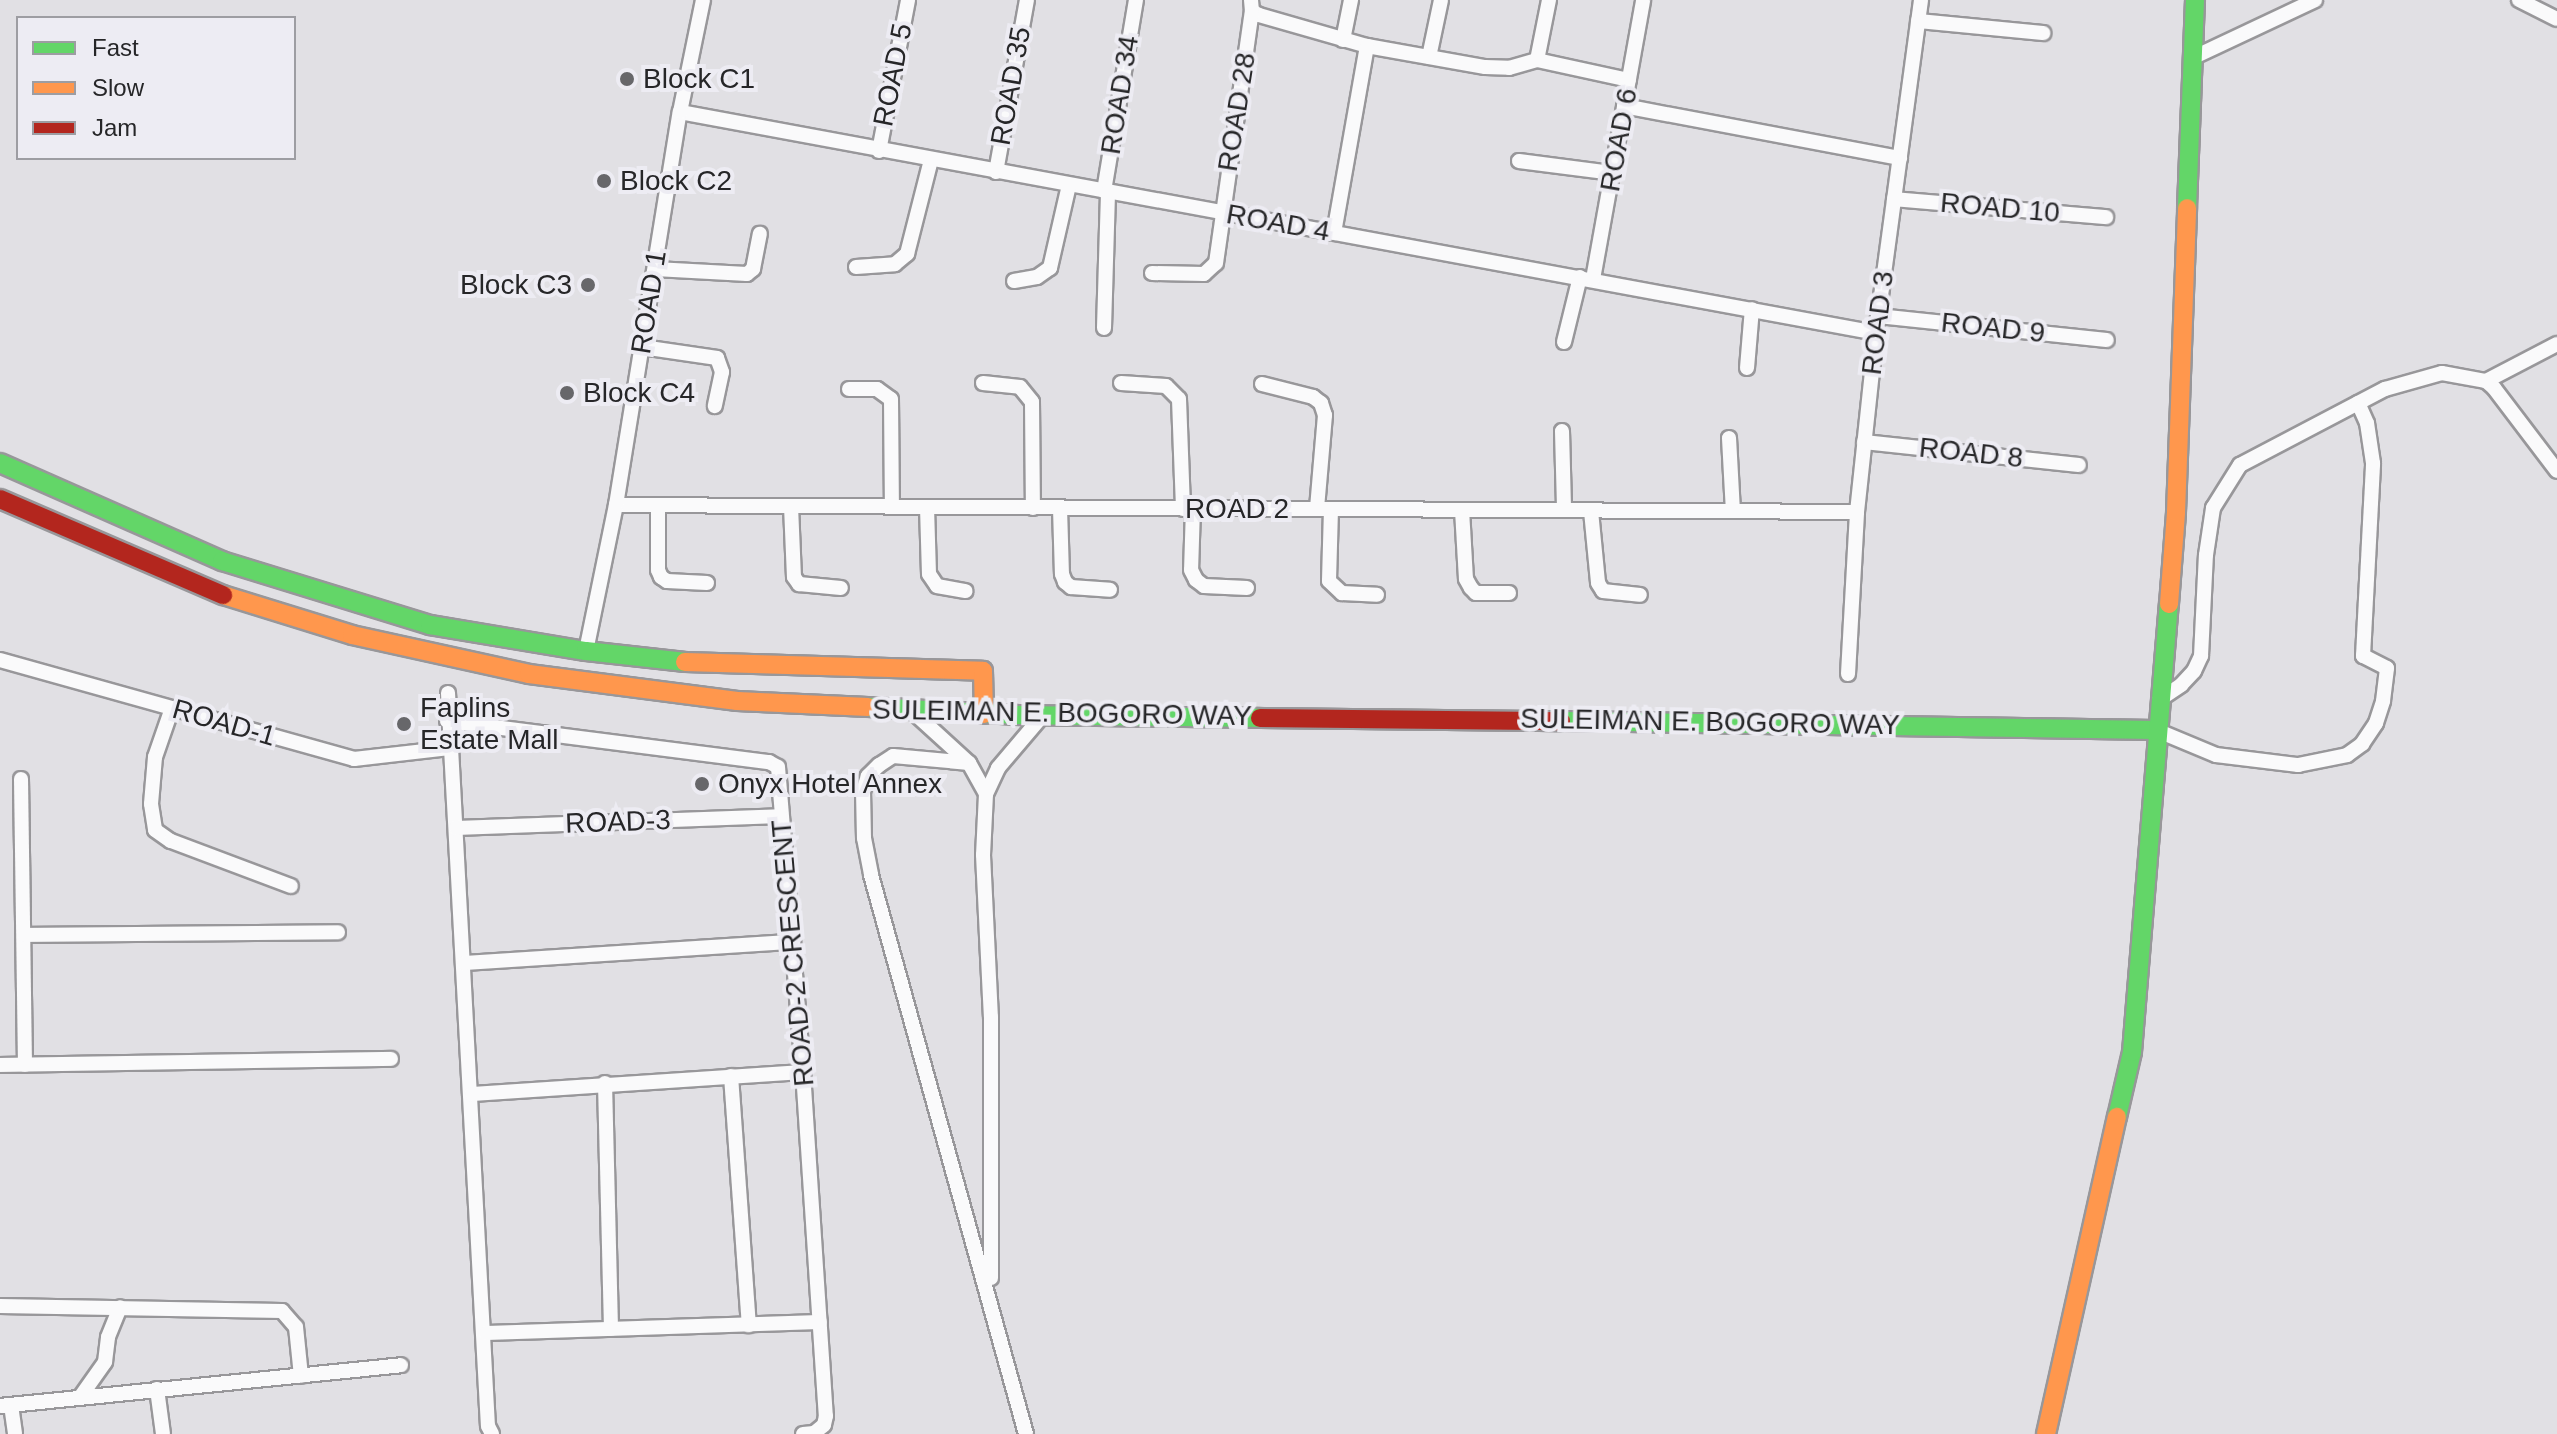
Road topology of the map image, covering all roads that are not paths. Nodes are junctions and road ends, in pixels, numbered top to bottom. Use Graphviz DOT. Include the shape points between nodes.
graph roads {
  1 [pos="703,0"];
  2 [pos="908,0"];
  3 [pos="1027,0"];
  4 [pos="1136,0"];
  5 [pos="1351,0"];
  6 [pos="1441,0"];
  7 [pos="1549,0"];
  8 [pos="1643,0"];
  9 [pos="1921,0"];
  10 [pos="2195,0"];
  11 [pos="2315,0"];
  12 [pos="2519,0"];
  13 [pos="1251,6"];
  14 [pos="2289,6"];
  15 [pos="2557,19"];
  16 [pos="1918,21"];
  17 [pos="2043,33"];
  18 [pos="1343,40"];
  19 [pos="1367,46"];
  20 [pos="1429,57"];
  21 [pos="2192,58"];
  22 [pos="1537,60"];
  23 [pos="1629,80"];
  24 [pos="1624,106"];
  25 [pos="680,112"];
  26 [pos="879,151"];
  27 [pos="1900,158"];
  28 [pos="931,160"];
  29 [pos="1519,161"];
  30 [pos="996,172"];
  31 [pos="1613,173"];
  32 [pos="1069,185"];
  33 [pos="1106,191"];
  34 [pos="1894,199"];
  35 [pos="1221,212"];
  36 [pos="2106,217"];
  37 [pos="1334,233"];
  38 [pos="760,234"];
  39 [pos="856,267"];
  40 [pos="655,269"];
  41 [pos="1152,273"];
  42 [pos="1587,278"];
  43 [pos="1014,281"];
  44 [pos="1752,309"];
  45 [pos="1878,316"];
  46 [pos="1104,328"];
  47 [pos="1876,333"];
  48 [pos="2107,340"];
  49 [pos="1564,342"];
  50 [pos="2557,344"];
  51 [pos="642,347"];
  52 [pos="1747,368"];
  53 [pos="2486,381"];
  54 [pos="983,383"];
  55 [pos="1121,383"];
  56 [pos="1262,384"];
  57 [pos="849,389"];
  58 [pos="2358,403"];
  59 [pos="715,406"];
  60 [pos="1562,431"];
  61 [pos="1729,438"];
  62 [pos="1864,442"];
  63 [pos="0,463"];
  64 [pos="2079,465"];
  65 [pos="2556,468"];
  66 [pos="0,499"];
  67 [pos="616,505"];
  68 [pos="658,506"];
  69 [pos="791,506"];
  70 [pos="892,507"];
  71 [pos="927,507"];
  72 [pos="1033,508"];
  73 [pos="1060,508"];
  74 [pos="1188,508"];
  75 [pos="1324,509"];
  76 [pos="1462,510"];
  77 [pos="1564,510"];
  78 [pos="1591,511"];
  79 [pos="1733,511"];
  80 [pos="1857,512"];
  81 [pos="707,583"];
  82 [pos="841,588"];
  83 [pos="1247,588"];
  84 [pos="1110,590"];
  85 [pos="966,591"];
  86 [pos="1509,593"];
  87 [pos="1377,595"];
  88 [pos="1640,595"];
  89 [pos="586,651"];
  90 [pos="0,660"];
  91 [pos="1848,674"];
  92 [pos="448,693"];
  93 [pos="2159,700"];
  94 [pos="172,708"];
  95 [pos="912,711"];
  96 [pos="984,714"];
  97 [pos="1043,715"];
  98 [pos="447,721"];
  99 [pos="2156,730"];
  100 [pos="451,748"];
  101 [pos="969,763"];
  102 [pos="21,779"];
  103 [pos="986,794"];
  104 [pos="780,816"];
  105 [pos="456,828"];
  106 [pos="291,886"];
  107 [pos="338,932"];
  108 [pos="24,935"];
  109 [pos="793,942"];
  110 [pos="464,963"];
  111 [pos="391,1059"];
  112 [pos="0,1065"];
  113 [pos="25,1065"];
  114 [pos="803,1072"];
  115 [pos="731,1076"];
  116 [pos="605,1083"];
  117 [pos="472,1094"];
  118 [pos="992,1302"];
  119 [pos="0,1306"];
  120 [pos="120,1307"];
  121 [pos="820,1322"];
  122 [pos="749,1325"];
  123 [pos="611,1329"];
  124 [pos="486,1333"];
  125 [pos="401,1365"];
  126 [pos="301,1376"];
  127 [pos="157,1389"];
  128 [pos="81,1396"];
  129 [pos="6,1405"];
  130 [pos="15,1434"];
  131 [pos="163,1434"];
  132 [pos="492,1434"];
  133 [pos="803,1434"];
  134 [pos="1026,1434"];
  135 [pos="2046,1434"];
  1 -- 25 [label="street, ROAD 1"];
  2 -- 26 [label="street, ROAD 5"];
  3 -- 30 [label="street, ROAD 35"];
  4 -- 33 [label="street, ROAD 34"];
  5 -- 18 [label="street"];
  6 -- 20 [label="street"];
  7 -- 22 [label="street"];
  8 -- 23 [label="street, ROAD 6"];
  9 -- 16 [label="street, ROAD 3"];
  10 -- 21 [label="main road"];
  11 -- 14 [label="street"];
  12 -- 15 [label="street"];
  13 -- 18 [label="street"];
  13 -- 35 [label="street, ROAD 28"];
  14 -- 21 [label="street"];
  16 -- 17 [label="street"];
  16 -- 27 [label="street, ROAD 3"];
  18 -- 19 [label="street"];
  19 -- 20 [label="street"];
  19 -- 37 [label="street"];
  20 -- 22 [label="street" via="1509,68"];
  21 -- 93 [label="main road" via="2176,512"];
  22 -- 23 [label="street"];
  23 -- 24 [label="street, ROAD 6"];
  24 -- 27 [label="street"];
  24 -- 31 [label="street, ROAD 6"];
  25 -- 26 [label="street, ROAD 4"];
  25 -- 40 [label="street, ROAD 1"];
  26 -- 28 [label="street, ROAD 4"];
  27 -- 34 [label="street, ROAD 3"];
  28 -- 30 [label="street, ROAD 4"];
  28 -- 39 [label="street" via="907,254 895,264"];
  29 -- 31 [label="street"];
  30 -- 32 [label="street, ROAD 4"];
  31 -- 42 [label="street, ROAD 6"];
  32 -- 33 [label="street, ROAD 4"];
  32 -- 43 [label="street" via="1050,268 1037,277"];
  33 -- 35 [label="street, ROAD 4"];
  33 -- 46 [label="street, ROAD 34"];
  34 -- 36 [label="street, ROAD 10"];
  34 -- 45 [label="street, ROAD 3"];
  35 -- 37 [label="street, ROAD 4"];
  35 -- 41 [label="street, ROAD 28" via="1211,270"];
  37 -- 42 [label="street, ROAD 4"];
  38 -- 40 [label="street" via="753,269 747,274"];
  40 -- 51 [label="street, ROAD 1"];
  42 -- 44 [label="street, ROAD 4"];
  42 -- 49 [label="street, ROAD 6"];
  44 -- 47 [label="street, ROAD 4"];
  44 -- 52 [label="street"];
  45 -- 47 [label="street, ROAD 3"];
  45 -- 48 [label="street, ROAD 9"];
  47 -- 62 [label="street, ROAD 3"];
  50 -- 53 [label="street"];
  51 -- 59 [label="street" via="717,358 722,372"];
  51 -- 67 [label="street, ROAD 1"];
  53 -- 58 [label="street" via="2442,373 2385,389"];
  53 -- 65 [label="street"];
  54 -- 72 [label="street" via="1020,387 1032,402"];
  55 -- 74 [label="street" via="1166,386 1179,399"];
  56 -- 75 [label="street" via="1321,403"];
  57 -- 70 [label="street" via="877,389 891,399"];
  58 -- 93 [label="street" via="2240,465 2213,508 2201,656 2181,685"];
  58 -- 99 [label="street" via="2373,463 2363,656 2387,668 2376,723 2347,755 2298,765 2216,755"];
  60 -- 77 [label="street"];
  61 -- 79 [label="street"];
  62 -- 64 [label="street, ROAD 8"];
  62 -- 80 [label="street, ROAD 3"];
  63 -- 89 [label="main road, SULEIMAN E. BOGORO WAY" via="222,561 315,592 430,625"];
  66 -- 95 [label="main road, SULEIMAN E. BOGORO WAY" via="214,592 425,653 627,688 737,701"];
  67 -- 68 [label="street, ROAD 2"];
  67 -- 89 [label="street, ROAD 1"];
  68 -- 69 [label="street, ROAD 2"];
  68 -- 81 [label="street" via="661,577"];
  69 -- 70 [label="street, ROAD 2"];
  69 -- 82 [label="street" via="794,577 799,584"];
  70 -- 71 [label="street, ROAD 2"];
  71 -- 72 [label="street, ROAD 2"];
  71 -- 85 [label="street" via="929,574 937,586"];
  72 -- 73 [label="street, ROAD 2"];
  73 -- 74 [label="street, ROAD 2"];
  73 -- 84 [label="street" via="1065,582"];
  74 -- 75 [label="street, ROAD 2"];
  74 -- 83 [label="street" via="1196,580 1204,586"];
  75 -- 76 [label="street, ROAD 2"];
  75 -- 87 [label="street" via="1329,581 1342,593"];
  76 -- 77 [label="street, ROAD 2"];
  76 -- 86 [label="street" via="1466,579 1476,593"];
  77 -- 78 [label="street, ROAD 2"];
  78 -- 79 [label="street, ROAD 2"];
  78 -- 88 [label="street" via="1598,583 1603,591"];
  79 -- 80 [label="street, ROAD 2"];
  80 -- 91 [label="street, ROAD 3"];
  89 -- 96 [label="main road, SULEIMAN E. BOGORO WAY" via="797,669 983,671"];
  90 -- 94 [label="street, ROAD-1"];
  92 -- 98 [label="street"];
  93 -- 99 [label="main road"];
  94 -- 100 [label="street, ROAD-1" via="354,759"];
  94 -- 106 [label="street" via="155,757 155,830 171,841"];
  95 -- 96 [label="main road, SULEIMAN E. BOGORO WAY"];
  95 -- 101 [label="street"];
  96 -- 97 [label="main road, SULEIMAN E. BOGORO WAY"];
  97 -- 99 [label="main road, SULEIMAN E. BOGORO WAY"];
  97 -- 103 [label="street" via="998,768"];
  98 -- 100 [label="street"];
  98 -- 104 [label="street, ROAD-2 CRESCENT" via="769,762 781,775"];
  99 -- 135 [label="main road" via="2132,1052"];
  100 -- 105 [label="street"];
  101 -- 103 [label="street"];
  101 -- 118 [label="street" via="893,756 879,765 863,791 864,838"];
  102 -- 108 [label="street"];
  103 -- 118 [label="street"];
  104 -- 105 [label="street, ROAD-3"];
  104 -- 109 [label="street, ROAD-2 CRESCENT"];
  105 -- 110 [label="street"];
  107 -- 108 [label="street"];
  108 -- 113 [label="street"];
  109 -- 110 [label="street"];
  109 -- 114 [label="street, ROAD-2 CRESCENT"];
  110 -- 117 [label="street"];
  111 -- 113 [label="street"];
  112 -- 113 [label="street"];
  114 -- 115 [label="street"];
  114 -- 121 [label="street, ROAD-2 CRESCENT"];
  115 -- 116 [label="street"];
  115 -- 122 [label="street"];
  116 -- 117 [label="street"];
  116 -- 123 [label="street"];
  117 -- 124 [label="street"];
  118 -- 134 [label="street"];
  119 -- 120 [label="street"];
  120 -- 126 [label="street" via="282,1311 296,1327"];
  120 -- 128 [label="street" via="105,1362"];
  121 -- 122 [label="street"];
  121 -- 133 [label="street, ROAD-2 CRESCENT" via="824,1425"];
  122 -- 123 [label="street"];
  123 -- 124 [label="street"];
  124 -- 132 [label="street"];
  125 -- 126 [label="street"];
  126 -- 127 [label="street"];
  127 -- 128 [label="street"];
  127 -- 131 [label="street"];
  128 -- 129 [label="street"];
  129 -- 130 [label="street"];
}
